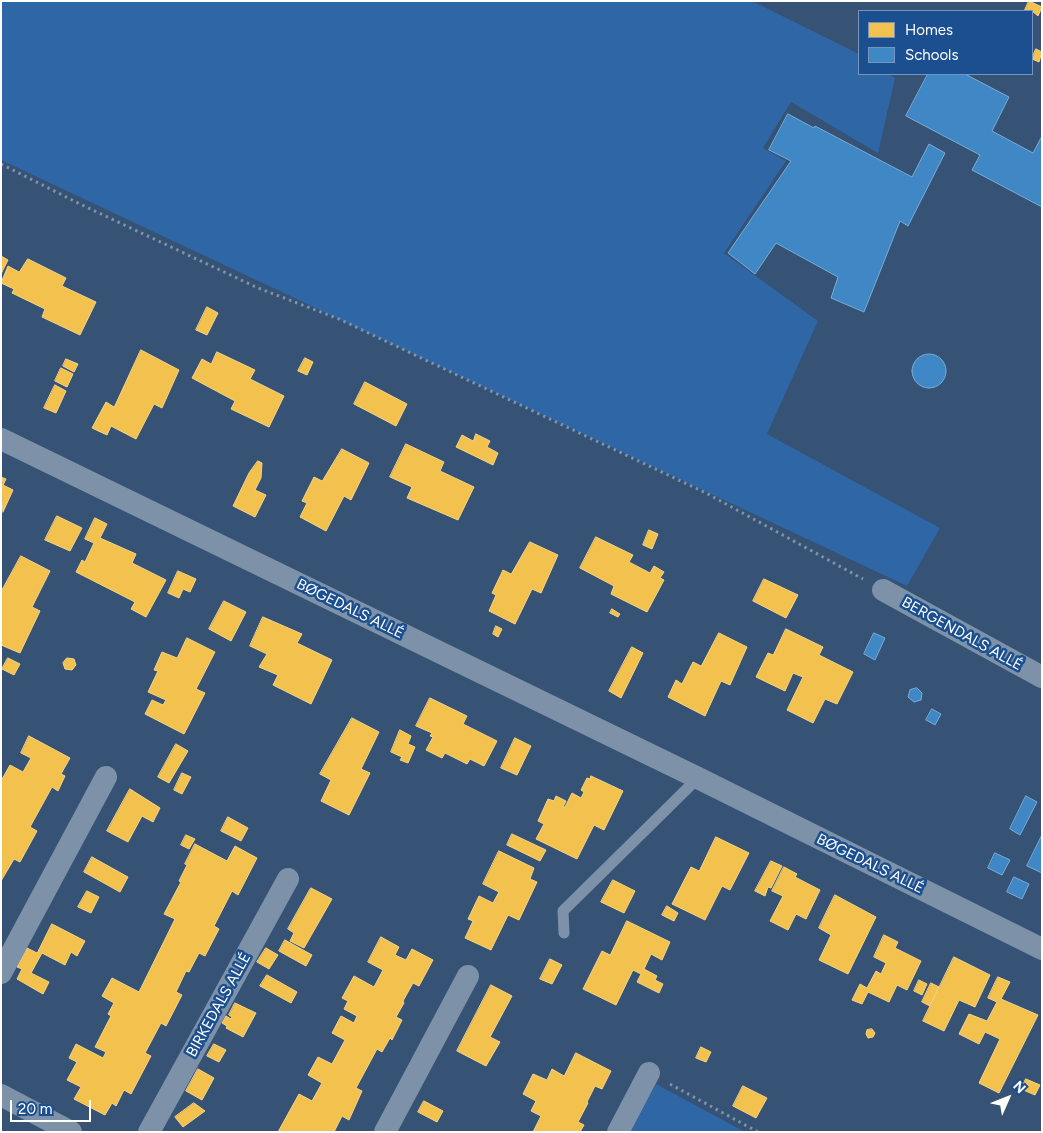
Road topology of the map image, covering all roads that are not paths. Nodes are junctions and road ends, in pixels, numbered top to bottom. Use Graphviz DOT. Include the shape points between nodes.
graph roads {
  1 [pos="1,440"];
  2 [pos="883,590"];
  3 [pos="1042,677"];
  4 [pos="106,778"];
  5 [pos="698,778"];
  6 [pos="288,879"];
  7 [pos="564,933"];
  8 [pos="1042,949"];
  9 [pos="1,973"];
  10 [pos="468,976"];
  11 [pos="650,1073"];
  12 [pos="1,1095"];
  13 [pos="71,1132"];
  14 [pos="149,1132"];
  15 [pos="385,1132"];
  16 [pos="618,1132"];
  1 -- 5 [label="street, BØGEDALS ALLÉ"];
  2 -- 3 [label="street, BERGENDALS ALLÉ"];
  4 -- 9 [label="street"];
  5 -- 7 [label="lane" via="563,911"];
  5 -- 8 [label="street, BØGEDALS ALLÉ"];
  6 -- 14 [label="street, BIRKEDALS ALLÉ"];
  10 -- 15 [label="street"];
  11 -- 16 [label="street"];
  12 -- 13 [label="street"];
}
